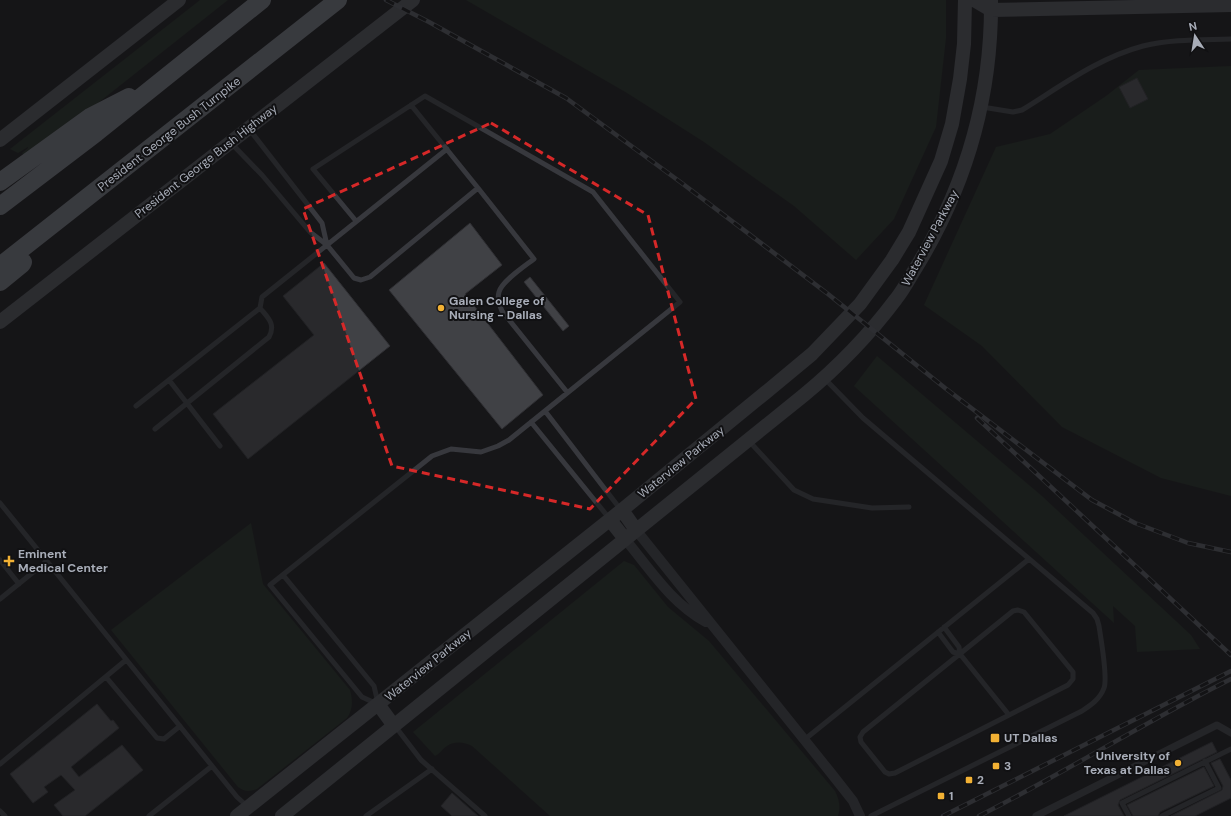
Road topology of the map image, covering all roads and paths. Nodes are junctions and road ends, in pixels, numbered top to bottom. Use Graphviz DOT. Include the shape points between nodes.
graph roads {
  1 [pos="179,0"];
  2 [pos="262,0"];
  3 [pos="338,0"];
  4 [pos="413,0"];
  5 [pos="965,0"];
  6 [pos="974,0"];
  7 [pos="991,5"];
  8 [pos="1231,5"];
  9 [pos="1231,39"];
  10 [pos="160,82"];
  11 [pos="411,105"];
  12 [pos="981,107"];
  13 [pos="248,128"];
  14 [pos="0,140"];
  15 [pos="230,142"];
  16 [pos="447,149"];
  17 [pos="0,182"];
  18 [pos="478,188"];
  19 [pos="0,206"];
  20 [pos="356,221"];
  21 [pos="32,242"];
  22 [pos="327,245"];
  23 [pos="0,266"];
  24 [pos="0,282"];
  25 [pos="260,308"];
  26 [pos="0,322"];
  27 [pos="824,379"];
  28 [pos="169,380"];
  29 [pos="567,392"];
  30 [pos="186,404"];
  31 [pos="136,406"];
  32 [pos="545,411"];
  33 [pos="531,422"];
  34 [pos="155,429"];
  35 [pos="749,440"];
  36 [pos="220,446"];
  37 [pos="0,503"];
  38 [pos="909,508"];
  39 [pos="622,510"];
  40 [pos="610,520"];
  41 [pos="630,534"];
  42 [pos="1029,558"];
  43 [pos="0,560"];
  44 [pos="47,561"];
  45 [pos="283,575"];
  46 [pos="19,584"];
  47 [pos="0,599"];
  48 [pos="712,625"];
  49 [pos="944,627"];
  50 [pos="938,632"];
  51 [pos="960,654"];
  52 [pos="126,660"];
  53 [pos="106,677"];
  54 [pos="378,704"];
  55 [pos="1009,715"];
  56 [pos="180,726"];
  57 [pos="394,726"];
  58 [pos="1231,733"];
  59 [pos="804,740"];
  60 [pos="1231,749"];
  61 [pos="1205,761"];
  62 [pos="0,764"];
  63 [pos="212,766"];
  64 [pos="432,769"];
  65 [pos="248,806"];
  66 [pos="0,811"];
  67 [pos="4,816"];
  68 [pos="150,816"];
  69 [pos="237,816"];
  70 [pos="282,816"];
  71 [pos="366,816"];
  72 [pos="484,816"];
  73 [pos="860,816"];
  74 [pos="871,816"];
  75 [pos="1036,816"];
  76 [pos="1129,816"];
  77 [pos="1162,816"];
  1 -- 14 [label="main road"];
  2 -- 10 [label="highway"];
  3 -- 21 [label="highway, President George Bush Turnpike"];
  4 -- 13 [label="main road, President George Bush Highway"];
  5 -- 39 [label="main road, Waterview Parkway" via="964,44 952,124 941,161 927,194 892,260 860,304 812,354"];
  6 -- 7 [label="main road"];
  7 -- 8 [label="main road"];
  7 -- 12 [label="main road, Waterview Parkway"];
  9 -- 12 [label="lane" via="1188,40 1143,46 1083,71 1022,110 1013,112"];
  10 -- 17 [label="highway" via="90,117"];
  10 -- 19 [label="highway"];
  11 -- 16 [label="lane"];
  11 -- 20 [label="lane" via="313,169"];
  11 -- 29 [label="lane" via="425,96 592,192 680,302"];
  12 -- 27 [label="main road, Waterview Parkway" via="970,151 958,184 925,253 897,298 863,340"];
  13 -- 15 [label="main road, President George Bush Highway"];
  13 -- 22 [label="lane" via="322,223"];
  15 -- 22 [label="lane" via="310,232"];
  15 -- 26 [label="main road, President George Bush Highway"];
  16 -- 18 [label="lane"];
  16 -- 20 [label="lane"];
  18 -- 22 [label="lane" via="370,277 361,280 354,278"];
  18 -- 29 [label="lane" via="534,259 503,284 498,300 502,310"];
  20 -- 22 [label="lane"];
  21 -- 23 [label="highway, President George Bush Turnpike"];
  21 -- 24 [label="highway" via="22,264"];
  22 -- 25 [label="lane" via="262,297"];
  25 -- 28 [label="lane"];
  25 -- 30 [label="lane" via="271,322 272,330 269,337"];
  27 -- 35 [label="main road, Waterview Parkway"];
  27 -- 42 [label="lane" via="863,418"];
  28 -- 30 [label="lane"];
  28 -- 31 [label="lane"];
  29 -- 32 [label="lane"];
  30 -- 34 [label="lane"];
  30 -- 36 [label="lane"];
  32 -- 33 [label="lane"];
  32 -- 39 [label="lane"];
  33 -- 40 [label="lane"];
  33 -- 45 [label="lane" via="509,440 491,449 481,452 451,449 432,456"];
  35 -- 38 [label="lane" via="794,490 813,499 872,508"];
  35 -- 41 [label="main road, Waterview Parkway"];
  37 -- 44 [label="lane"];
  39 -- 40 [label="main road, Waterview Parkway"];
  39 -- 41 [label="main road"];
  40 -- 41 [label="main road"];
  40 -- 54 [label="main road, Waterview Parkway"];
  41 -- 48 [label="street"];
  41 -- 48 [label="street" via="668,593 678,603"];
  41 -- 57 [label="main road, Waterview Parkway"];
  42 -- 49 [label="lane"];
  42 -- 74 [label="lane" via="1097,619 1105,674 1104,688 1096,701 1082,710"];
  43 -- 46 [label="lane"];
  44 -- 46 [label="lane"];
  44 -- 52 [label="lane"];
  45 -- 54 [label="lane" via="374,686"];
  45 -- 54 [label="lane" via="270,585 362,697"];
  46 -- 47 [label="lane"];
  48 -- 59 [label="street"];
  49 -- 50 [label="lane"];
  49 -- 51 [label="lane" via="959,647"];
  50 -- 51 [label="lane" via="953,652"];
  50 -- 59 [label="lane"];
  51 -- 55 [label="lane"];
  51 -- 55 [label="lane" via="1013,611 1018,610 1024,612 1073,672 1073,679 1068,685"];
  51 -- 55 [label="lane" via="863,732 861,742 881,768 889,774 894,773"];
  52 -- 53 [label="lane"];
  52 -- 56 [label="lane"];
  53 -- 56 [label="lane" via="157,738 164,739"];
  53 -- 62 [label="lane"];
  54 -- 57 [label="main road"];
  54 -- 65 [label="main road, Waterview Parkway"];
  56 -- 63 [label="lane"];
  57 -- 64 [label="lane" via="421,760"];
  57 -- 70 [label="main road, Waterview Parkway"];
  58 -- 75 [label="street" via="1217,724"];
  59 -- 73 [label="street" via="853,801"];
  60 -- 61 [label="lane"];
  61 -- 76 [label="lane" via="1122,803"];
  61 -- 77 [label="lane" via="1219,788"];
  63 -- 65 [label="lane" via="237,797"];
  63 -- 68 [label="lane"];
  64 -- 71 [label="lane"];
  64 -- 72 [label="lane"];
  65 -- 69 [label="main road, Waterview Parkway"];
  66 -- 67 [label="lane"];
}
